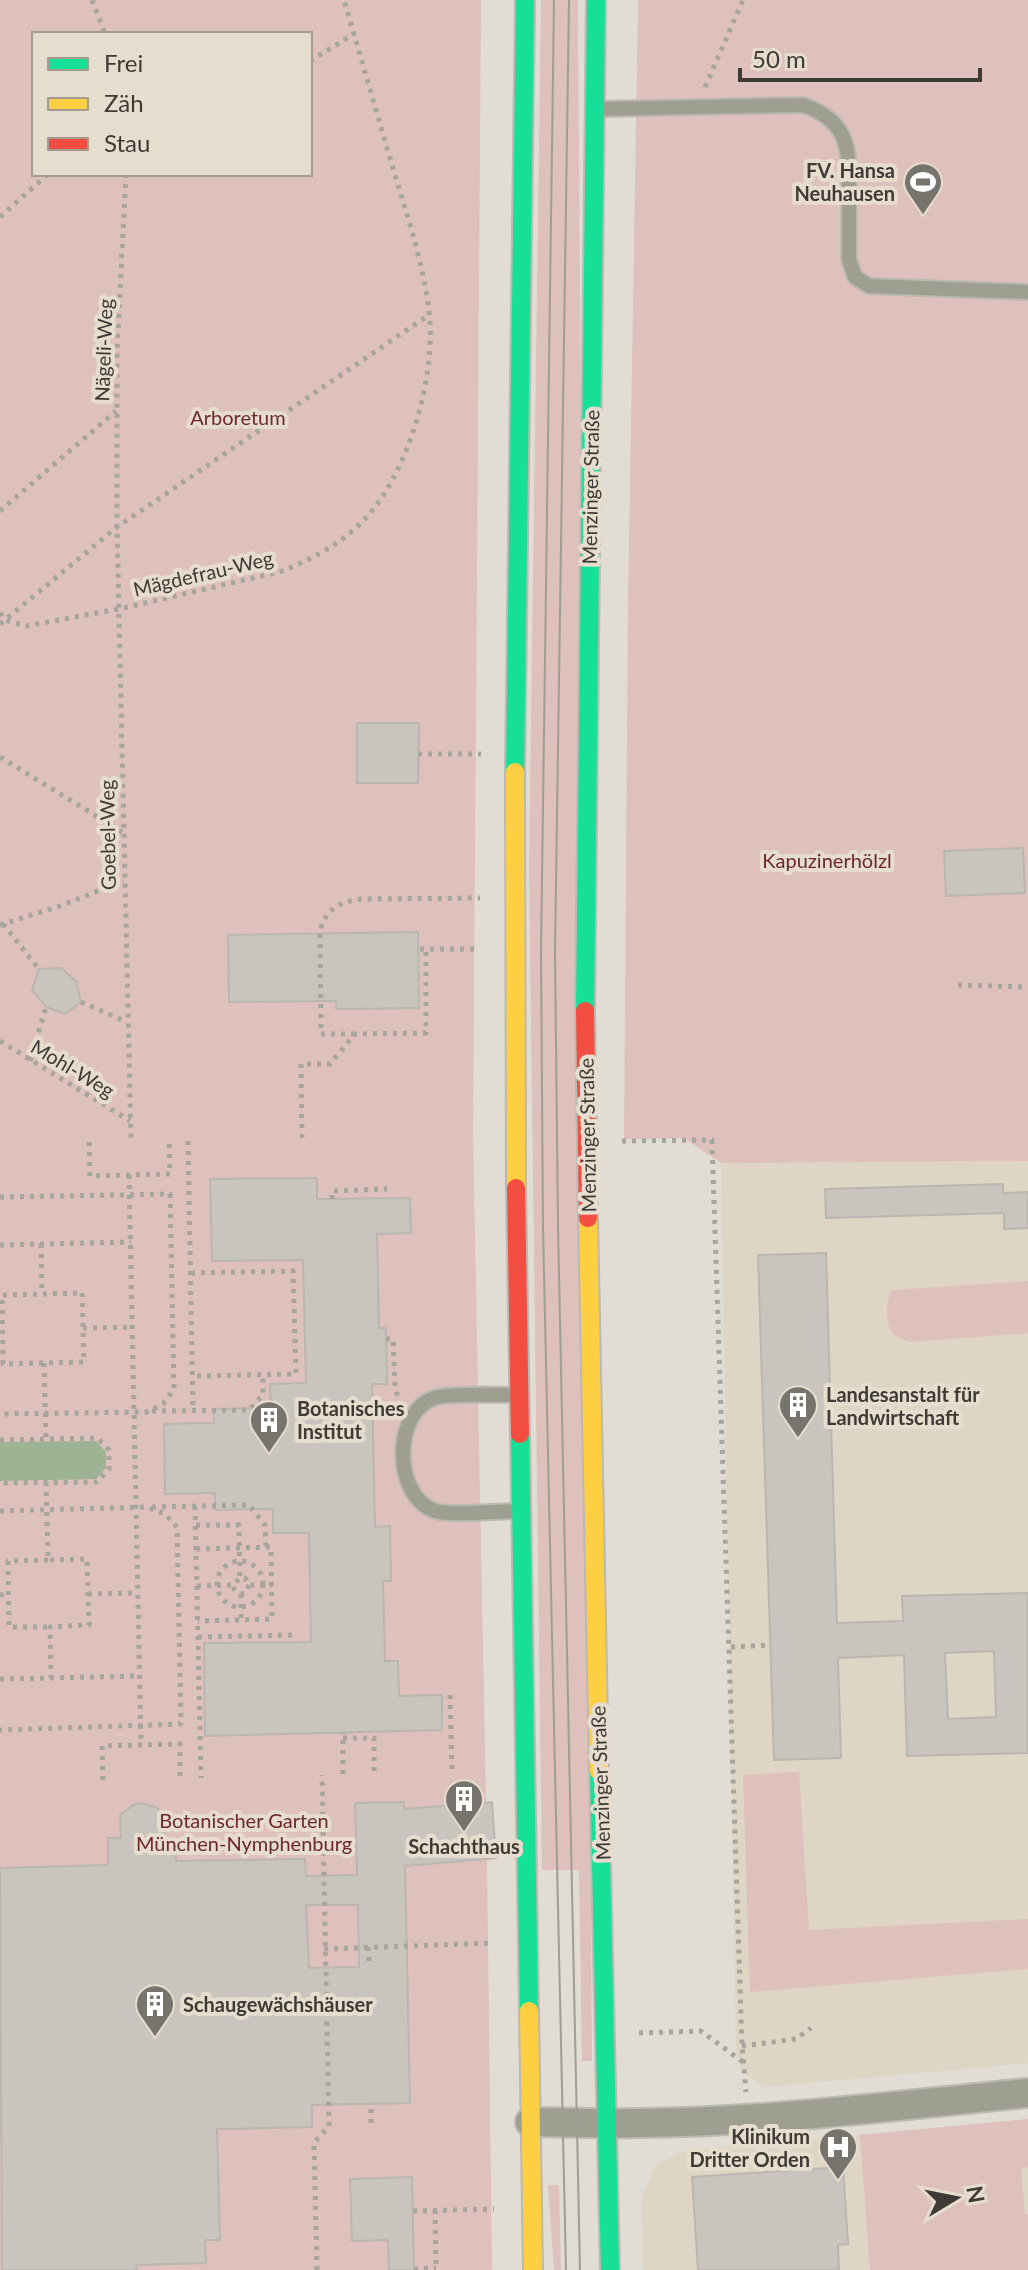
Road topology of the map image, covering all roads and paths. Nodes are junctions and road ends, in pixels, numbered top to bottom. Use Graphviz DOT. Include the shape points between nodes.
graph roads {
  1 [pos="92,0"];
  2 [pos="344,0"];
  3 [pos="525,0"];
  4 [pos="596,0"];
  5 [pos="743,0"];
  6 [pos="104,32"];
  7 [pos="354,34"];
  8 [pos="312,60"];
  9 [pos="696,107"];
  10 [pos="595,109"];
  11 [pos="46,176"];
  12 [pos="126,176"];
  13 [pos="0,217"];
  14 [pos="1028,292"];
  15 [pos="430,315"];
  16 [pos="117,411"];
  17 [pos="0,511"];
  18 [pos="117,527"];
  19 [pos="119,609"];
  20 [pos="0,613"];
  21 [pos="2,622"];
  22 [pos="418,754"];
  23 [pos="486,754"];
  24 [pos="0,757"];
  25 [pos="122,833"];
  26 [pos="123,881"];
  27 [pos="485,898"];
  28 [pos="2,924"];
  29 [pos="485,949"];
  30 [pos="39,969"];
  31 [pos="958,985"];
  32 [pos="1028,987"];
  33 [pos="81,1002"];
  34 [pos="46,1007"];
  35 [pos="127,1022"];
  36 [pos="355,1034"];
  37 [pos="0,1041"];
  38 [pos="30,1061"];
  39 [pos="130,1121"];
  40 [pos="302,1138"];
  41 [pos="131,1141"];
  42 [pos="169,1141"];
  43 [pos="188,1141"];
  44 [pos="613,1141"];
  45 [pos="89,1142"];
  46 [pos="129,1175"];
  47 [pos="387,1189"];
  48 [pos="129,1195"];
  49 [pos="0,1197"];
  50 [pos="332,1199"];
  51 [pos="131,1242"];
  52 [pos="41,1244"];
  53 [pos="0,1245"];
  54 [pos="191,1273"];
  55 [pos="42,1294"];
  56 [pos="132,1327"];
  57 [pos="83,1328"];
  58 [pos="1,1329"];
  59 [pos="386,1339"];
  60 [pos="44,1363"];
  61 [pos="263,1375"];
  62 [pos="193,1376"];
  63 [pos="519,1395"];
  64 [pos="193,1411"];
  65 [pos="134,1412"];
  66 [pos="147,1412"];
  67 [pos="45,1413"];
  68 [pos="0,1414"];
  69 [pos="409,1425"];
  70 [pos="46,1439"];
  71 [pos="0,1440"];
  72 [pos="46,1482"];
  73 [pos="0,1483"];
  74 [pos="195,1506"];
  75 [pos="136,1507"];
  76 [pos="147,1507"];
  77 [pos="47,1510"];
  78 [pos="0,1511"];
  79 [pos="520,1511"];
  80 [pos="196,1525"];
  81 [pos="240,1548"];
  82 [pos="266,1548"];
  83 [pos="196,1549"];
  84 [pos="48,1560"];
  85 [pos="240,1561"];
  86 [pos="240,1578"];
  87 [pos="233,1585"];
  88 [pos="249,1585"];
  89 [pos="263,1585"];
  90 [pos="272,1585"];
  91 [pos="197,1586"];
  92 [pos="217,1586"];
  93 [pos="138,1593"];
  94 [pos="8,1594"];
  95 [pos="88,1594"];
  96 [pos="241,1594"];
  97 [pos="0,1595"];
  98 [pos="241,1607"];
  99 [pos="241,1620"];
  100 [pos="198,1621"];
  101 [pos="50,1627"];
  102 [pos="297,1635"];
  103 [pos="198,1637"];
  104 [pos="771,1645"];
  105 [pos="731,1647"];
  106 [pos="139,1676"];
  107 [pos="51,1678"];
  108 [pos="0,1679"];
  109 [pos="450,1695"];
  110 [pos="140,1726"];
  111 [pos="0,1730"];
  112 [pos="141,1745"];
  113 [pos="452,1772"];
  114 [pos="374,1773"];
  115 [pos="343,1774"];
  116 [pos="322,1775"];
  117 [pos="180,1778"];
  118 [pos="201,1778"];
  119 [pos="103,1780"];
  120 [pos="503,1943"];
  121 [pos="368,1947"];
  122 [pos="324,1949"];
  123 [pos="369,1964"];
  124 [pos="811,2028"];
  125 [pos="632,2033"];
  126 [pos="742,2046"];
  127 [pos="743,2062"];
  128 [pos="1028,2093"];
  129 [pos="371,2109"];
  130 [pos="749,2117"];
  131 [pos="530,2122"];
  132 [pos="609,2123"];
  133 [pos="371,2125"];
  134 [pos="499,2208"];
  135 [pos="435,2210"];
  136 [pos="413,2211"];
  137 [pos="414,2269"];
  138 [pos="436,2269"];
  139 [pos="317,2270"];
  140 [pos="533,2270"];
  141 [pos="610,2270"];
  1 -- 6 [label="path"];
  2 -- 7 [label="path, Mägdefrau-Weg"];
  3 -- 63 [label="main road" via="515,753"];
  4 -- 10 [label="main road, Menzinger Straße"];
  5 -- 9 [label="path"];
  7 -- 8 [label="path"];
  7 -- 15 [label="path, Mägdefrau-Weg" via="412,233"];
  9 -- 10 [label="lane"];
  9 -- 14 [label="lane" via="803,105 836,125 849,150 849,260 855,277 869,286"];
  10 -- 132 [label="main road, Menzinger Straße" via="584,952"];
  11 -- 13 [label="path"];
  12 -- 16 [label="path, Nägeli-Weg"];
  15 -- 18 [label="path"];
  15 -- 19 [label="path, Mägdefrau-Weg" via="424,385 408,446 382,497 362,522 314,557 279,572"];
  16 -- 17 [label="path"];
  16 -- 18 [label="path, Nägeli-Weg"];
  18 -- 19 [label="path, Goebel-Weg"];
  18 -- 21 [label="path"];
  19 -- 21 [label="path, Mägdefrau-Weg" via="26,626"];
  19 -- 25 [label="path, Goebel-Weg"];
  20 -- 21 [label="path"];
  22 -- 23 [label="path"];
  24 -- 25 [label="path"];
  25 -- 26 [label="path, Goebel-Weg"];
  26 -- 28 [label="path"];
  26 -- 35 [label="path, Goebel-Weg"];
  27 -- 36 [label="path" via="361,899 342,902 326,913 320,929 321,1034"];
  28 -- 30 [label="path"];
  29 -- 36 [label="path" via="423,949 426,1033"];
  31 -- 32 [label="path"];
  33 -- 35 [label="path"];
  34 -- 38 [label="path"];
  35 -- 39 [label="path, Goebel-Weg"];
  36 -- 40 [label="path" via="330,1064 301,1064"];
  37 -- 38 [label="path, Mohl-Weg"];
  38 -- 39 [label="path, Mohl-Weg"];
  39 -- 41 [label="path, Goebel-Weg"];
  42 -- 46 [label="path" via="170,1174"];
  43 -- 54 [label="path"];
  44 -- 105 [label="path" via="712,1140"];
  45 -- 46 [label="path" via="90,1176"];
  46 -- 48 [label="path"];
  47 -- 50 [label="path" via="332,1191"];
  48 -- 49 [label="path"];
  48 -- 51 [label="path"];
  48 -- 66 [label="path" via="170,1194 174,1389 163,1404"];
  51 -- 52 [label="path"];
  51 -- 56 [label="path"];
  52 -- 53 [label="path"];
  52 -- 55 [label="path"];
  54 -- 61 [label="path" via="293,1271 296,1374"];
  54 -- 62 [label="path"];
  55 -- 57 [label="path" via="82,1293"];
  55 -- 58 [label="path" via="2,1295"];
  56 -- 57 [label="path"];
  56 -- 65 [label="path"];
  57 -- 60 [label="path" via="84,1362"];
  58 -- 60 [label="path" via="3,1364"];
  59 -- 69 [label="path" via="393,1339 395,1386"];
  60 -- 67 [label="path"];
  61 -- 62 [label="path"];
  61 -- 64 [label="path" via="263,1395 249,1410"];
  62 -- 64 [label="path"];
  63 -- 69 [label="lane" via="434,1398 418,1408"];
  63 -- 79 [label="main road"];
  64 -- 66 [label="path"];
  65 -- 66 [label="path"];
  65 -- 67 [label="path"];
  65 -- 75 [label="path"];
  67 -- 68 [label="path"];
  67 -- 70 [label="path"];
  69 -- 79 [label="lane" via="403,1442 405,1476 423,1505 437,1512"];
  70 -- 71 [label="path"];
  70 -- 72 [label="path" via="97,1438 109,1450 109,1469 97,1482"];
  72 -- 73 [label="path"];
  72 -- 77 [label="path"];
  74 -- 76 [label="path"];
  74 -- 80 [label="path"];
  74 -- 82 [label="path" via="249,1505 265,1525"];
  75 -- 76 [label="path"];
  75 -- 77 [label="path"];
  75 -- 93 [label="path"];
  76 -- 110 [label="path" via="165,1514 177,1527 181,1724"];
  77 -- 78 [label="path"];
  77 -- 84 [label="path"];
  79 -- 131 [label="main road"];
  80 -- 81 [label="path" via="239,1525"];
  80 -- 83 [label="path"];
  81 -- 82 [label="path"];
  81 -- 83 [label="path"];
  81 -- 85 [label="path"];
  82 -- 90 [label="path" via="271,1547"];
  83 -- 91 [label="path"];
  84 -- 94 [label="path" via="8,1561"];
  84 -- 95 [label="path" via="87,1559"];
  85 -- 86 [label="path"];
  85 -- 89 [label="path" via="256,1567"];
  85 -- 92 [label="path" via="224,1567"];
  86 -- 87 [label="path"];
  86 -- 88 [label="path"];
  87 -- 92 [label="path"];
  87 -- 96 [label="path"];
  88 -- 89 [label="path"];
  88 -- 96 [label="path"];
  89 -- 90 [label="path"];
  89 -- 98 [label="path" via="255,1602"];
  90 -- 99 [label="path" via="272,1619"];
  91 -- 92 [label="path"];
  91 -- 100 [label="path"];
  92 -- 98 [label="path" via="225,1601"];
  93 -- 95 [label="path"];
  93 -- 106 [label="path"];
  94 -- 97 [label="path"];
  94 -- 101 [label="path" via="9,1627"];
  95 -- 101 [label="path" via="89,1625"];
  96 -- 98 [label="path"];
  98 -- 99 [label="path"];
  99 -- 100 [label="path"];
  100 -- 103 [label="path"];
  101 -- 107 [label="path"];
  102 -- 103 [label="path"];
  103 -- 118 [label="path"];
  104 -- 105 [label="path"];
  105 -- 126 [label="path"];
  106 -- 107 [label="path"];
  106 -- 110 [label="path"];
  107 -- 108 [label="path"];
  109 -- 113 [label="path"];
  110 -- 111 [label="path"];
  110 -- 112 [label="path"];
  112 -- 117 [label="path" via="180,1744"];
  112 -- 119 [label="path" via="102,1746"];
  114 -- 115 [label="path" via="374,1738 343,1736"];
  116 -- 122 [label="path"];
  120 -- 121 [label="path"];
  121 -- 122 [label="path"];
  121 -- 123 [label="path"];
  122 -- 139 [label="path" via="329,2126 314,2143"];
  124 -- 126 [label="path" via="796,2039"];
  125 -- 127 [label="path" via="701,2031"];
  126 -- 127 [label="path"];
  127 -- 130 [label="path"];
  128 -- 130 [label="street"];
  129 -- 133 [label="path"];
  130 -- 132 [label="street"];
  131 -- 132 [label="street"];
  131 -- 140 [label="main road"];
  132 -- 141 [label="main road, Menzinger Straße"];
  134 -- 135 [label="path"];
  135 -- 136 [label="path"];
  135 -- 138 [label="path"];
  137 -- 138 [label="path"];
}
